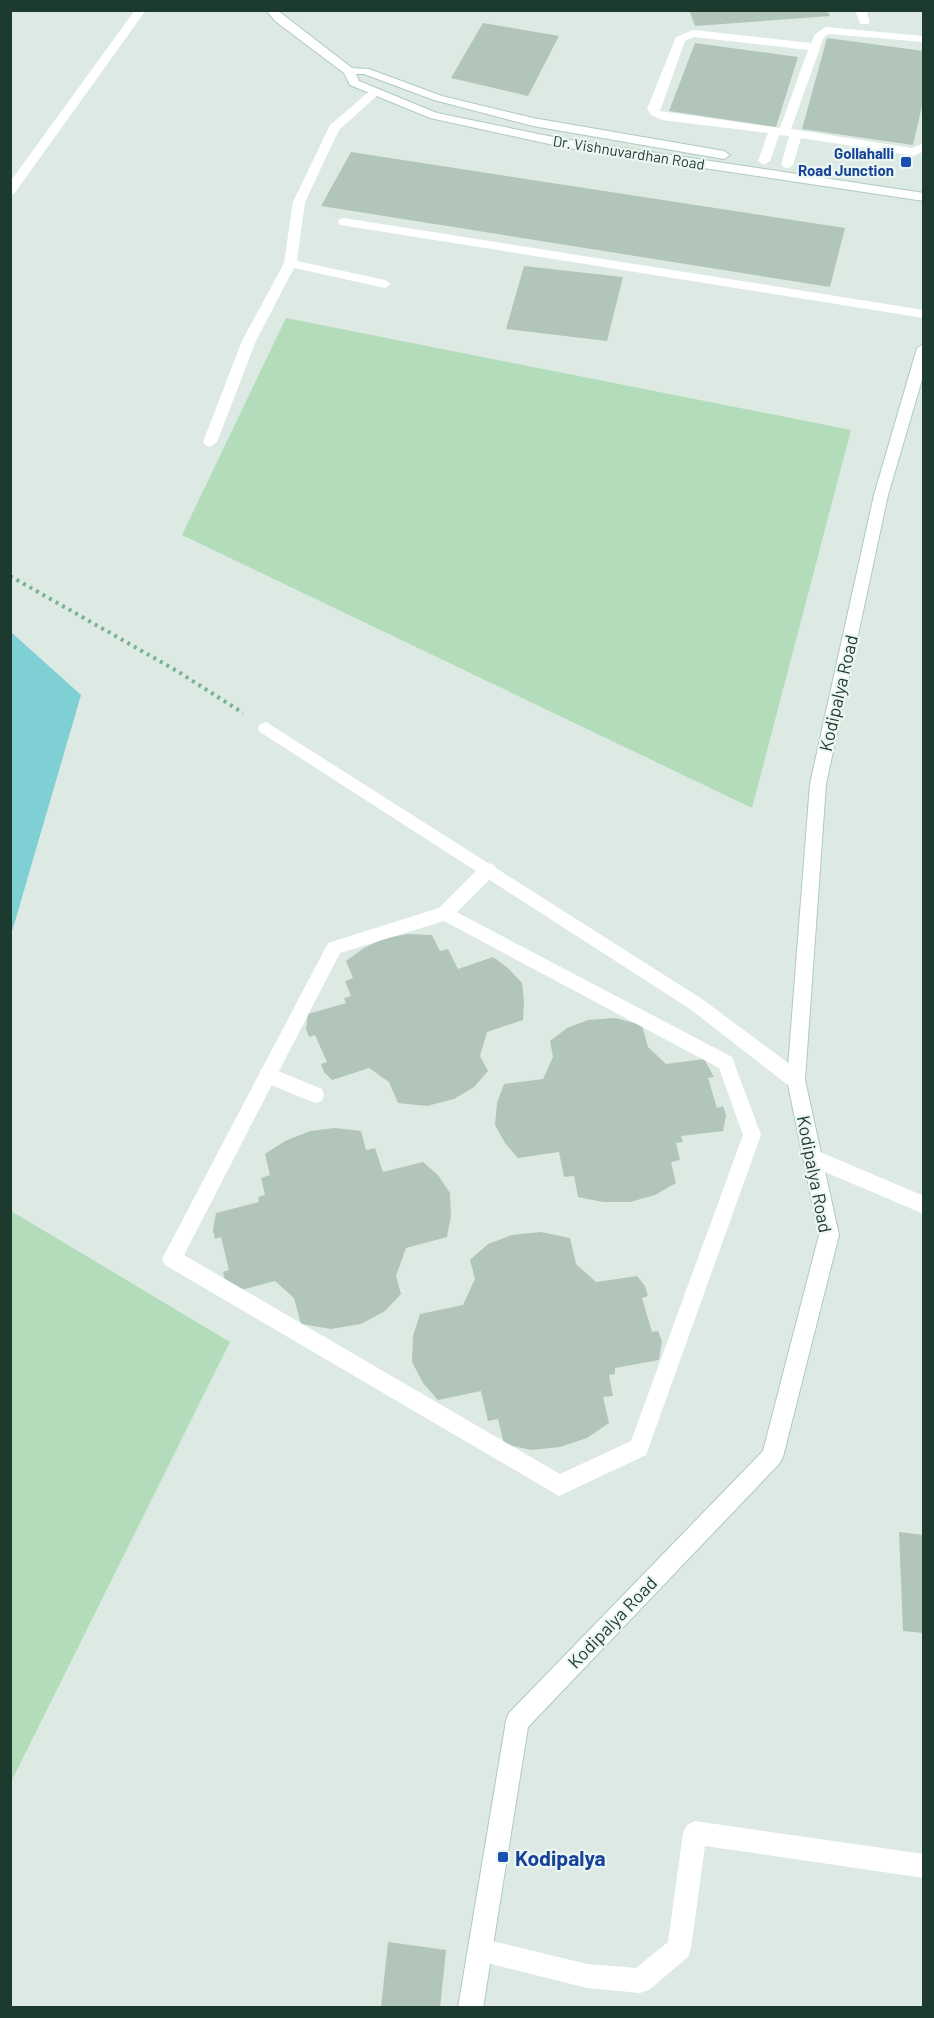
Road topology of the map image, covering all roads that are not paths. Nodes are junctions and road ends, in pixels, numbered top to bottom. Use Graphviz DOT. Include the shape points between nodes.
graph roads {
  1 [pos="141,10"];
  2 [pos="271,10"];
  3 [pos="924,39"];
  4 [pos="816,47"];
  5 [pos="349,71"];
  6 [pos="375,92"];
  7 [pos="785,132"];
  8 [pos="924,146"];
  9 [pos="764,161"];
  10 [pos="787,165"];
  11 [pos="924,186"];
  12 [pos="10,191"];
  13 [pos="924,197"];
  14 [pos="344,222"];
  15 [pos="290,263"];
  16 [pos="385,284"];
  17 [pos="924,314"];
  18 [pos="924,348"];
  19 [pos="210,442"];
  20 [pos="266,728"];
  21 [pos="488,870"];
  22 [pos="445,913"];
  23 [pos="268,1075"];
  24 [pos="796,1080"];
  25 [pos="315,1095"];
  26 [pos="813,1158"];
  27 [pos="924,1205"];
  28 [pos="924,1866"];
  29 [pos="480,1950"];
  30 [pos="470,2007"];
  1 -- 12 [label="street"];
  2 -- 5 [label="street, Dr. Vishnuvardhan Road"];
  3 -- 4 [label="street" via="826,30"];
  4 -- 7 [label="street"];
  4 -- 7 [label="street" via="693,33 680,39 653,109 662,116"];
  5 -- 6 [label="street, Dr. Vishnuvardhan Road" via="354,83"];
  5 -- 9 [label="street, Dr. Vishnuvardhan Road" via="365,71 438,98 533,122"];
  6 -- 13 [label="street, Dr. Vishnuvardhan Road" via="434,116 563,143"];
  6 -- 15 [label="street" via="334,128 298,202"];
  7 -- 8 [label="street" via="914,152"];
  7 -- 9 [label="street"];
  7 -- 10 [label="street"];
  9 -- 10 [label="street, Dr. Vishnuvardhan Road"];
  10 -- 11 [label="street, Dr. Vishnuvardhan Road"];
  14 -- 17 [label="street"];
  15 -- 16 [label="street"];
  15 -- 19 [label="street" via="249,341"];
  18 -- 24 [label="street, Kodipalya Road" via="881,495 818,784"];
  20 -- 21 [label="street"];
  21 -- 22 [label="street"];
  21 -- 24 [label="street" via="696,1004"];
  22 -- 23 [label="street" via="334,948"];
  22 -- 23 [label="street" via="726,1062 752,1135 639,1448 559,1485 172,1259"];
  23 -- 25 [label="street"];
  24 -- 26 [label="street, Kodipalya Road"];
  26 -- 27 [label="street"];
  26 -- 29 [label="street, Kodipalya Road" via="829,1235 772,1457 517,1721"];
  28 -- 29 [label="street" via="695,1833 679,1948 640,1981 587,1976"];
  29 -- 30 [label="street, Kodipalya Road"];
}
